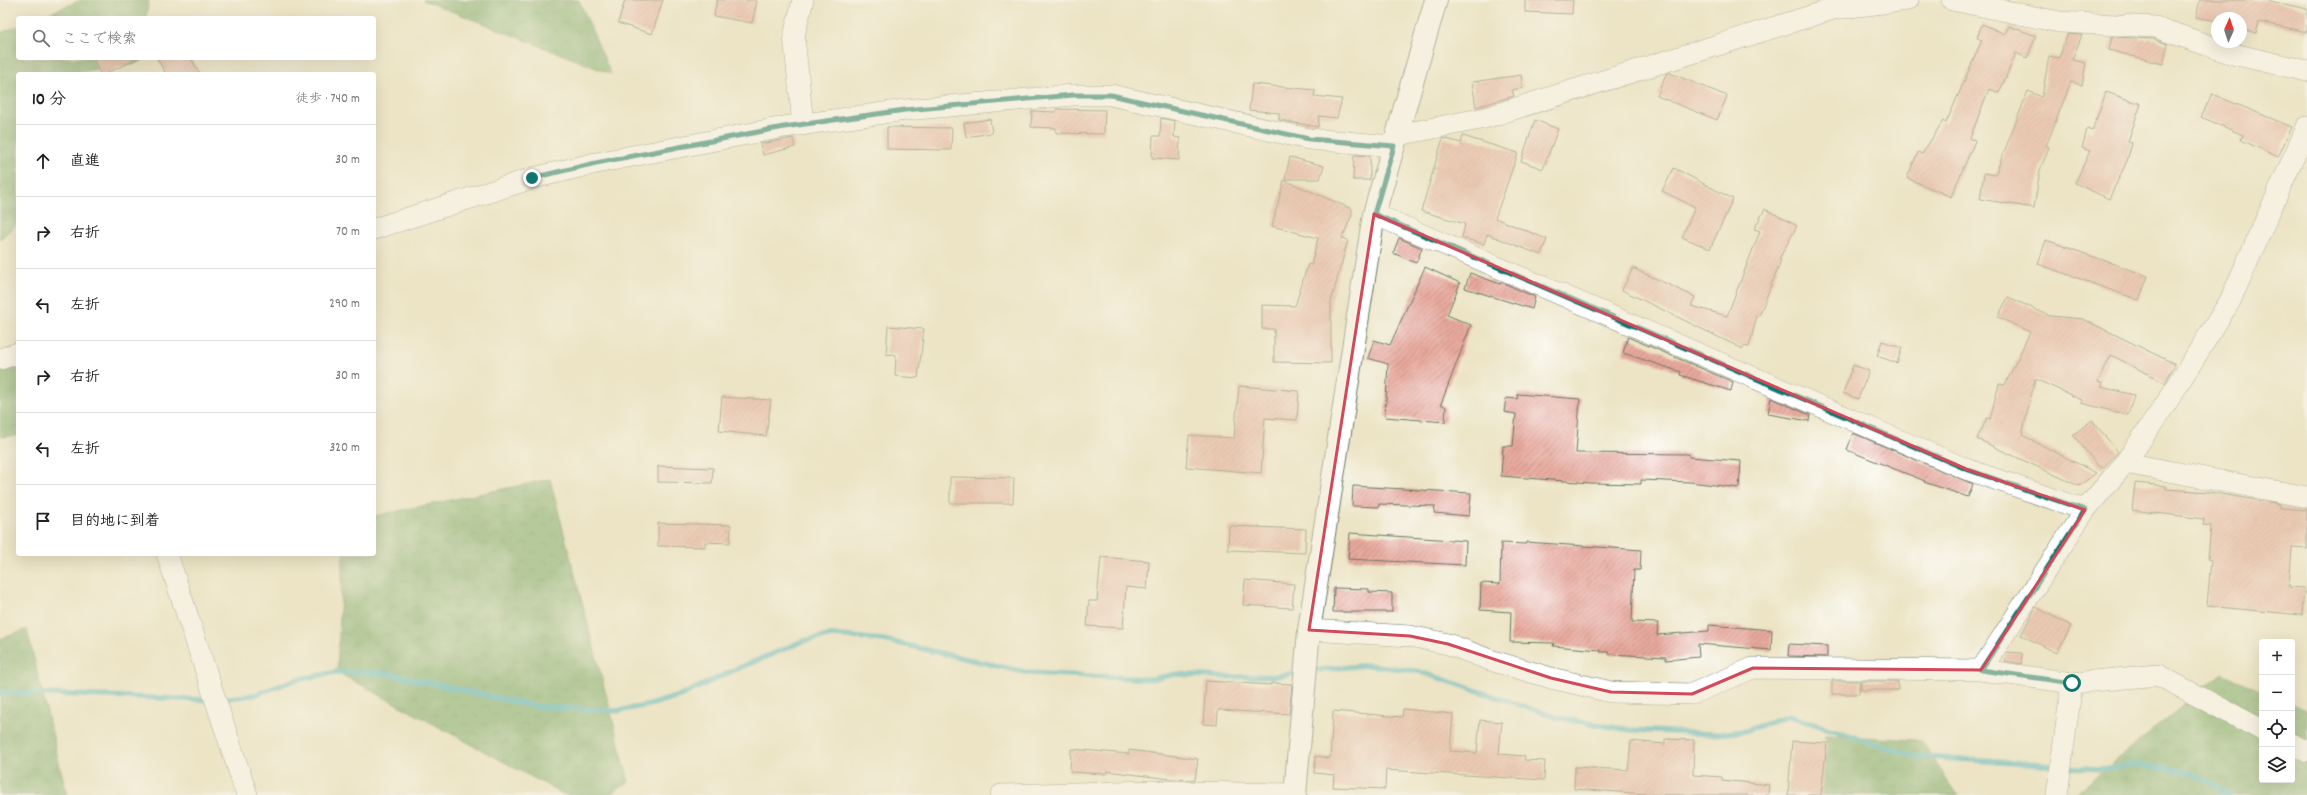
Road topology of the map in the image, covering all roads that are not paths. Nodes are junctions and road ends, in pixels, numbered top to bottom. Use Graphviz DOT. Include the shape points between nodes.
graph roads {
  1 [pos="803,0"];
  2 [pos="1436,0"];
  3 [pos="1908,0"];
  4 [pos="1952,0"];
  5 [pos="2307,71"];
  6 [pos="803,125"];
  7 [pos="2307,127"];
  8 [pos="1396,141"];
  9 [pos="1374,214"];
  10 [pos="376,228"];
  11 [pos="16,354"];
  12 [pos="0,359"];
  13 [pos="2125,463"];
  14 [pos="2307,497"];
  15 [pos="2085,510"];
  16 [pos="169,556"];
  17 [pos="1309,630"];
  18 [pos="1981,670"];
  19 [pos="2072,683"];
  20 [pos="2259,728"];
  21 [pos="2295,746"];
  22 [pos="2307,752"];
  23 [pos="247,795"];
  24 [pos="1001,795"];
  25 [pos="1297,795"];
  26 [pos="2057,795"];
  1 -- 6 [label="street" via="794,36"];
  2 -- 8 [label="street"];
  3 -- 8 [label="street" via="1833,9 1485,118"];
  4 -- 5 [label="street" via="2059,22 2155,27 2233,54"];
  6 -- 8 [label="street" via="905,110 1073,95 1111,95 1309,139"];
  6 -- 10 [label="street" via="596,163 532,178"];
  7 -- 13 [label="street" via="2230,301 2167,402"];
  8 -- 9 [label="street"];
  9 -- 15 [label="street" via="1966,469"];
  9 -- 17 [label="street"];
  11 -- 12 [label="street"];
  13 -- 14 [label="street"];
  13 -- 15 [label="street"];
  15 -- 18 [label="street"];
  16 -- 23 [label="street"];
  17 -- 18 [label="street" via="1410,636 1448,644 1490,660 1551,678 1611,692 1692,694 1753,668"];
  17 -- 25 [label="street"];
  18 -- 19 [label="street"];
  19 -- 20 [label="street" via="2158,676"];
  19 -- 26 [label="street"];
  21 -- 22 [label="street"];
  24 -- 25 [label="street" via="1150,791"];
}
